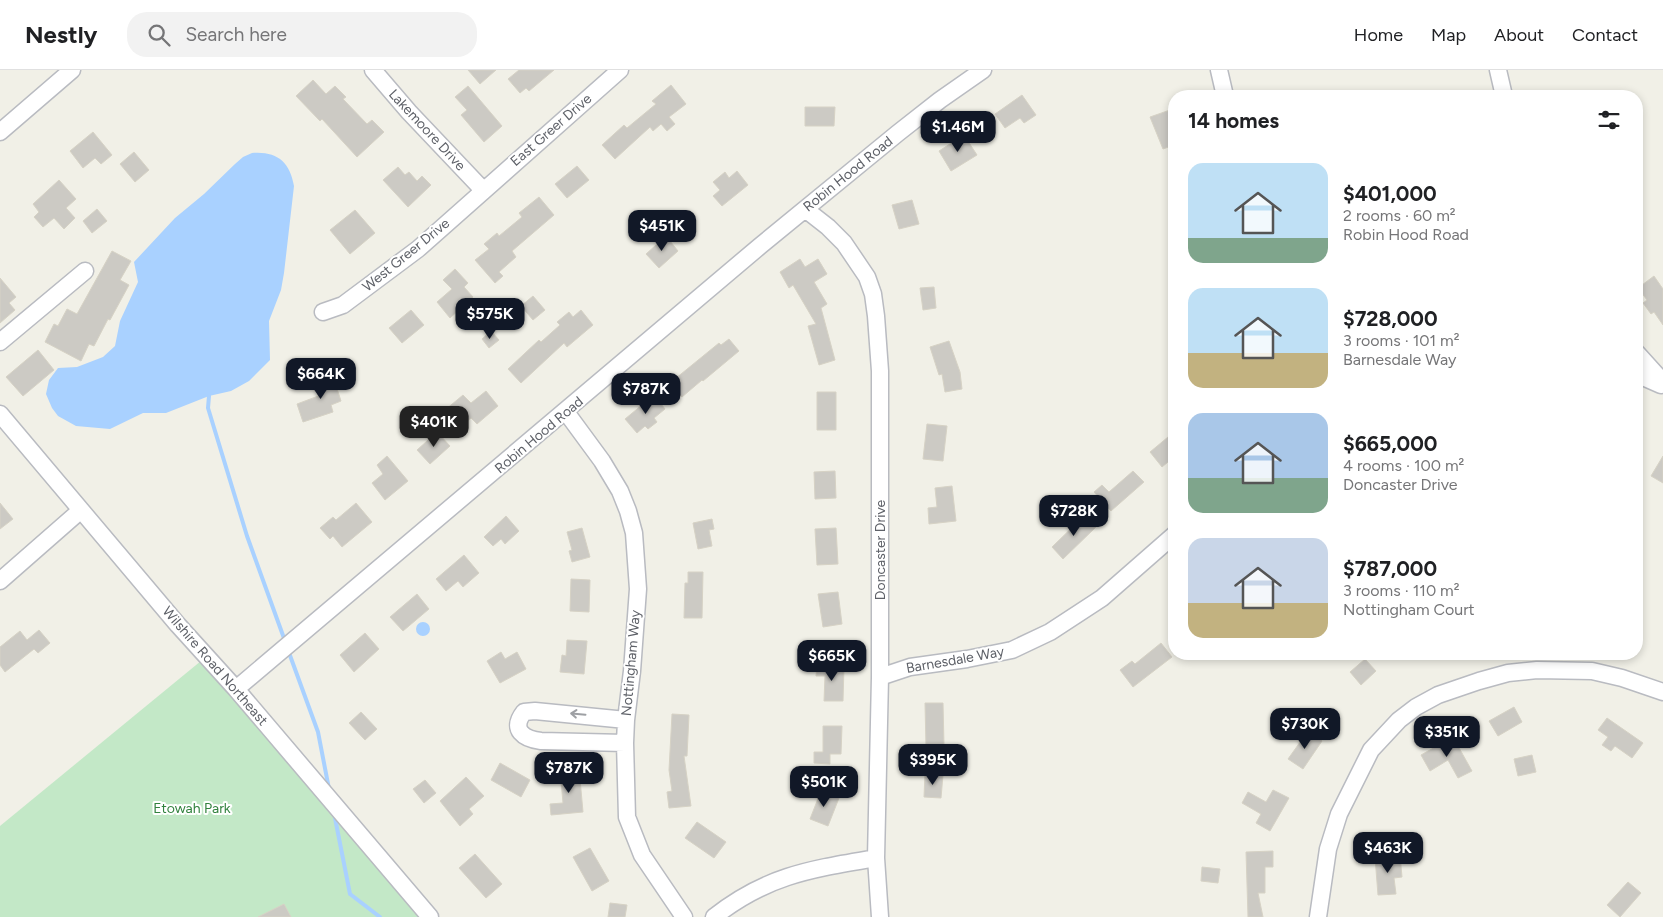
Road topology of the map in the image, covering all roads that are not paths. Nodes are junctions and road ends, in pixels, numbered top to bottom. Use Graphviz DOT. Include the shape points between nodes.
graph roads {
  1 [pos="72,70"];
  2 [pos="373,70"];
  3 [pos="620,70"];
  4 [pos="983,70"];
  5 [pos="1219,70"];
  6 [pos="1498,70"];
  7 [pos="1224,90"];
  8 [pos="1503,90"];
  9 [pos="0,132"];
  10 [pos="483,190"];
  11 [pos="806,209"];
  12 [pos="85,272"];
  13 [pos="323,312"];
  14 [pos="0,342"];
  15 [pos="1643,360"];
  16 [pos="1643,377"];
  17 [pos="1663,382"];
  18 [pos="1663,386"];
  19 [pos="566,412"];
  20 [pos="0,414"];
  21 [pos="81,510"];
  22 [pos="1168,540"];
  23 [pos="0,581"];
  24 [pos="880,677"];
  25 [pos="236,689"];
  26 [pos="1663,692"];
  27 [pos="626,720"];
  28 [pos="625,743"];
  29 [pos="876,858"];
  30 [pos="430,917"];
  31 [pos="684,917"];
  32 [pos="714,917"];
  33 [pos="880,917"];
  34 [pos="1318,917"];
  1 -- 9 [label="street"];
  2 -- 10 [label="street, Lakemoore Drive"];
  3 -- 10 [label="street, East Greer Drive"];
  4 -- 11 [label="street, Robin Hood Road" via="940,100"];
  5 -- 7 [label="street"];
  6 -- 8 [label="street"];
  10 -- 13 [label="street, West Greer Drive" via="418,249 342,304"];
  11 -- 19 [label="street, Robin Hood Road"];
  11 -- 24 [label="street, Doncaster Drive" via="844,243 868,278 873,294 880,371"];
  12 -- 14 [label="street"];
  15 -- 17 [label="street"];
  16 -- 18 [label="street"];
  19 -- 25 [label="street, Robin Hood Road"];
  19 -- 27 [label="street, Nottingham Way" via="620,491 634,533 638,589"];
  20 -- 21 [label="street, Wilshire Road Northeast"];
  21 -- 23 [label="street"];
  21 -- 25 [label="street, Wilshire Road Northeast"];
  22 -- 24 [label="street, Barnesdale Way" via="1102,598 1050,632 1012,650 910,667"];
  24 -- 29 [label="street, Doncaster Drive"];
  25 -- 30 [label="street, Wilshire Road Northeast"];
  26 -- 34 [label="street" via="1592,671 1537,670 1479,681 1438,695 1416,707 1371,750 1339,814 1328,849"];
  27 -- 28 [label="street, Nottingham Way"];
  27 -- 28 [label="street, one-way" via="535,711 524,712 519,728 522,734 536,741"];
  28 -- 31 [label="street, Nottingham Way" via="627,817 632,833 642,855"];
  29 -- 32 [label="street" via="812,868 775,881 752,891"];
  29 -- 33 [label="street, Doncaster Drive"];
}
